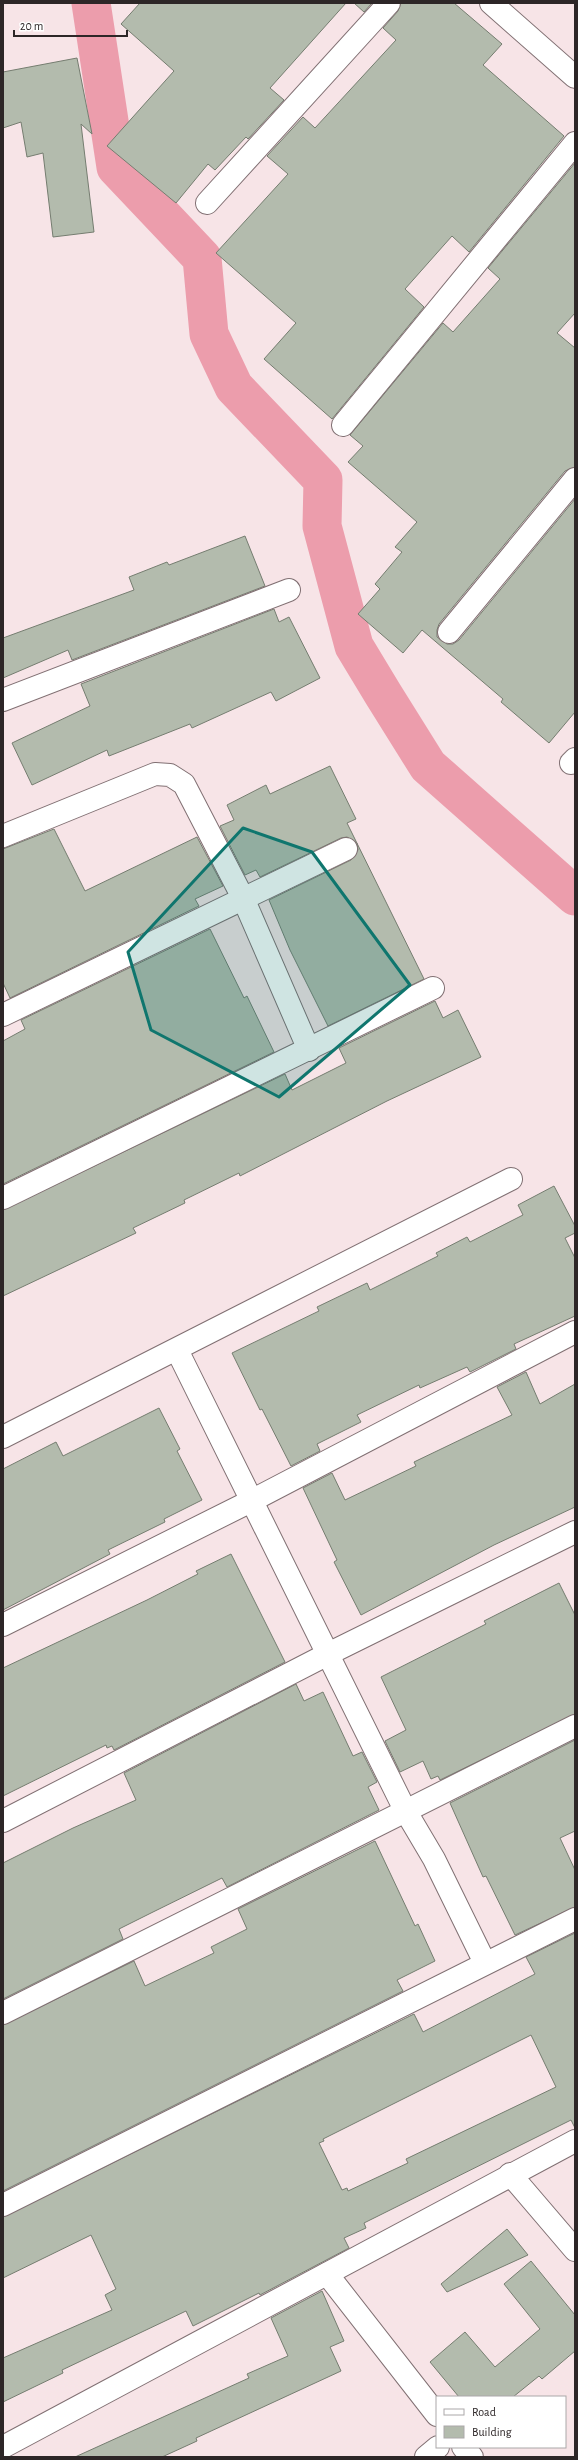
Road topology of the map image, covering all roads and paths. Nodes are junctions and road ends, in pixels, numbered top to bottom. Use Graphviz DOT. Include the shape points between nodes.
graph roads {
  1 [pos="389,3"];
  2 [pos="492,3"];
  3 [pos="575,77"];
  4 [pos="575,143"];
  5 [pos="207,203"];
  6 [pos="343,425"];
  7 [pos="575,479"];
  8 [pos="288,590"];
  9 [pos="449,632"];
  10 [pos="3,700"];
  11 [pos="3,836"];
  12 [pos="346,849"];
  13 [pos="242,898"];
  14 [pos="433,988"];
  15 [pos="3,1015"];
  16 [pos="309,1050"];
  17 [pos="511,1179"];
  18 [pos="3,1198"];
  19 [pos="575,1332"];
  20 [pos="177,1350"];
  21 [pos="3,1437"];
  22 [pos="253,1500"];
  23 [pos="575,1532"];
  24 [pos="3,1625"];
  25 [pos="328,1654"];
  26 [pos="575,1726"];
  27 [pos="406,1810"];
  28 [pos="3,1821"];
  29 [pos="575,1919"];
  30 [pos="485,1963"];
  31 [pos="3,2013"];
  32 [pos="575,2141"];
  33 [pos="510,2174"];
  34 [pos="3,2205"];
  35 [pos="575,2250"];
  36 [pos="327,2274"];
  37 [pos="436,2414"];
  38 [pos="3,2447"];
  39 [pos="437,2448"];
  40 [pos="464,2448"];
  41 [pos="426,2457"];
  42 [pos="472,2457"];
  1 -- 5 [label="street"];
  2 -- 3 [label="street"];
  4 -- 6 [label="street"];
  7 -- 9 [label="street"];
  8 -- 10 [label="street"];
  11 -- 13 [label="street" via="155,774 170,775 184,784"];
  12 -- 13 [label="street"];
  13 -- 15 [label="street"];
  13 -- 16 [label="street"];
  14 -- 16 [label="street"];
  16 -- 18 [label="street"];
  17 -- 20 [label="street"];
  19 -- 22 [label="street"];
  20 -- 21 [label="street"];
  20 -- 22 [label="street"];
  22 -- 24 [label="street"];
  22 -- 25 [label="street"];
  23 -- 25 [label="street"];
  25 -- 27 [label="street"];
  25 -- 28 [label="street"];
  26 -- 27 [label="street"];
  27 -- 30 [label="street" via="434,1859"];
  27 -- 31 [label="street"];
  29 -- 30 [label="street"];
  30 -- 34 [label="street"];
  32 -- 33 [label="street"];
  33 -- 35 [label="street"];
  33 -- 36 [label="street"];
  36 -- 37 [label="street"];
  36 -- 38 [label="street"];
  39 -- 41 [label="street"];
  40 -- 42 [label="street"];
}
